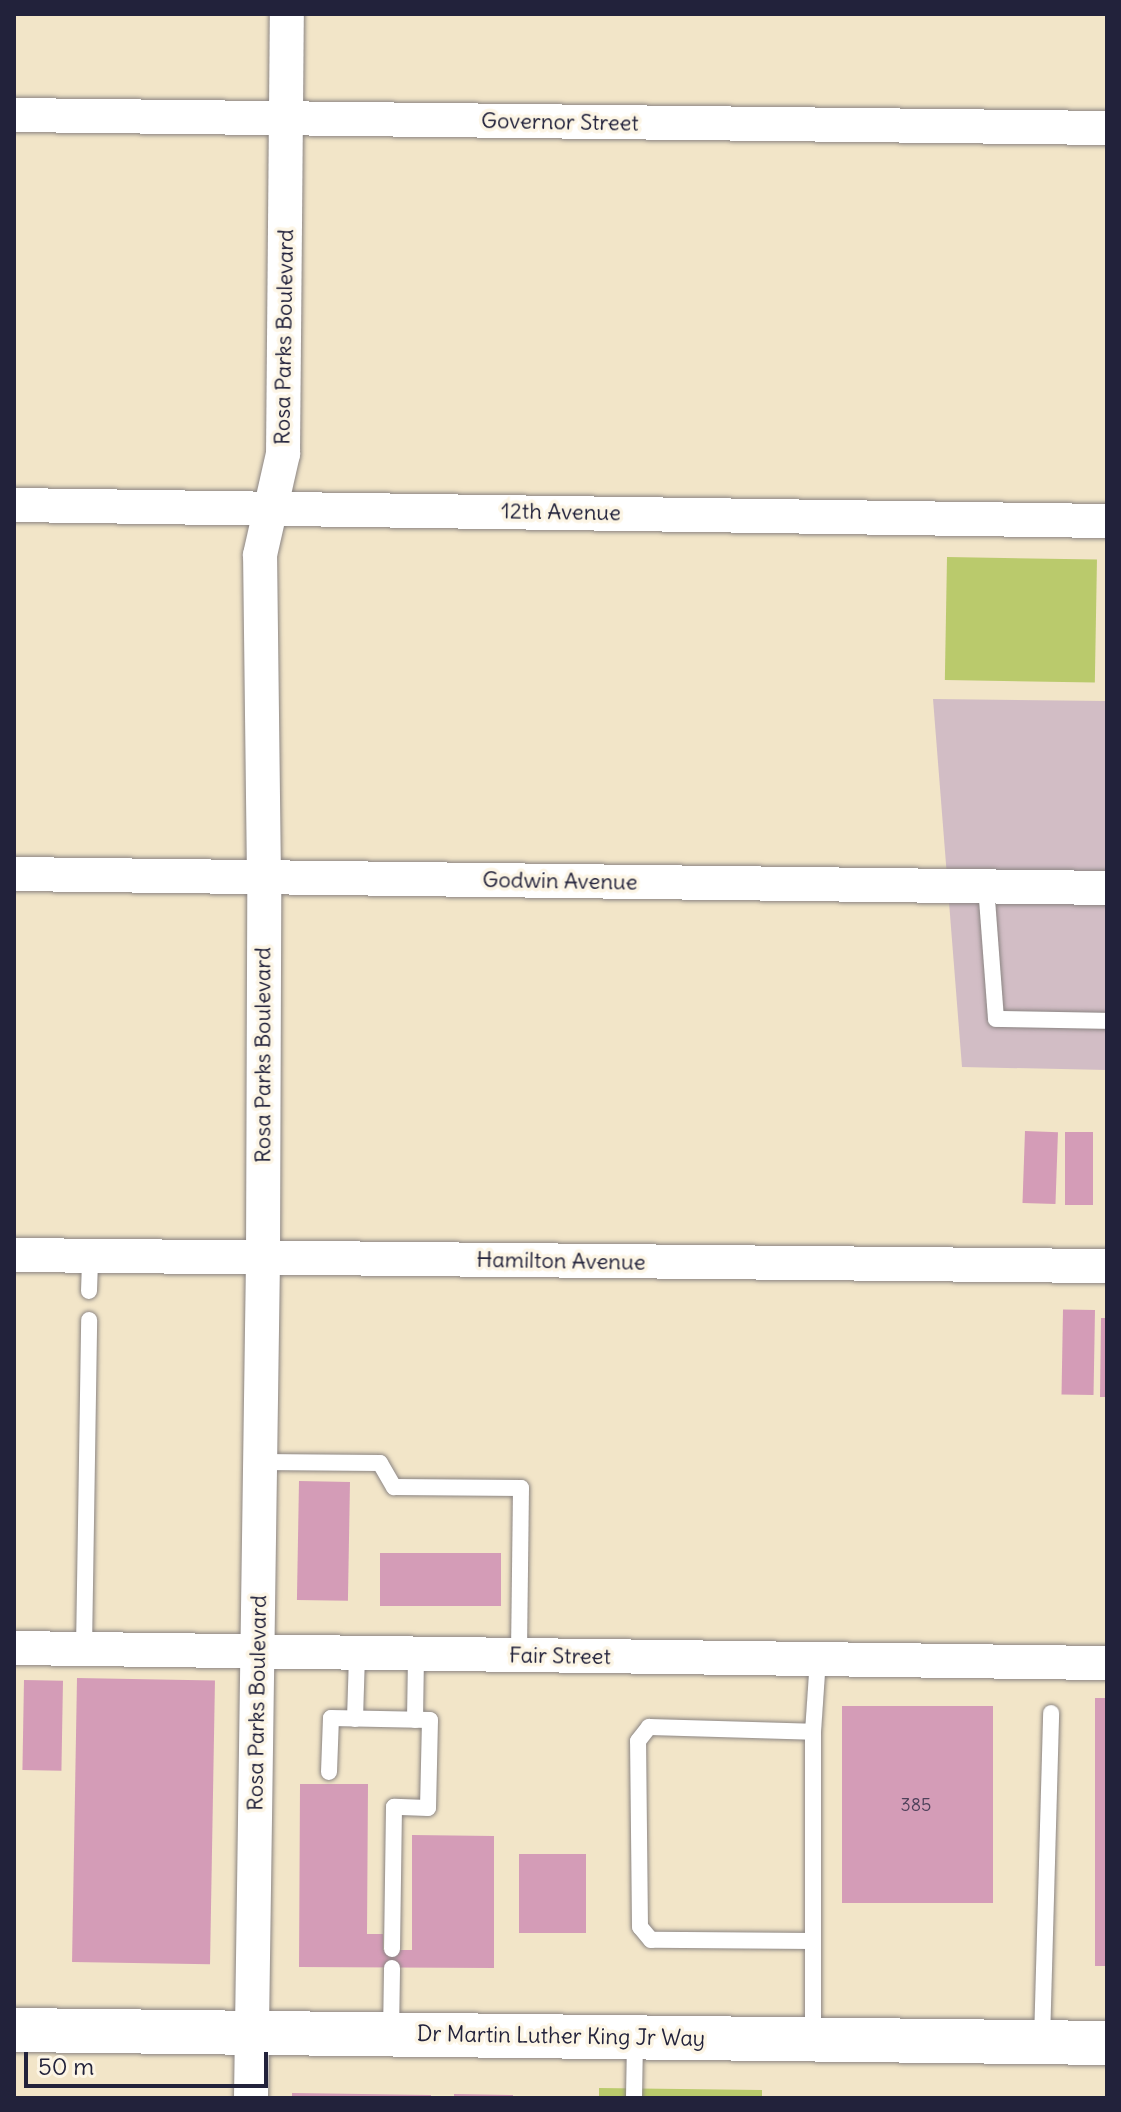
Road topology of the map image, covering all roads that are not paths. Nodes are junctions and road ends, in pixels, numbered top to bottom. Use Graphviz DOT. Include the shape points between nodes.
graph roads {
  1 [pos="287,14"];
  2 [pos="14,115"];
  3 [pos="286,119"];
  4 [pos="1107,128"];
  5 [pos="14,505"];
  6 [pos="269,508"];
  7 [pos="1107,521"];
  8 [pos="14,874"];
  9 [pos="264,878"];
  10 [pos="986,886"];
  11 [pos="1107,888"];
  12 [pos="1107,1021"];
  13 [pos="14,1255"];
  14 [pos="90,1256"];
  15 [pos="263,1258"];
  16 [pos="1107,1266"];
  17 [pos="89,1291"];
  18 [pos="89,1320"];
  19 [pos="260,1462"];
  20 [pos="14,1648"];
  21 [pos="84,1649"];
  22 [pos="258,1653"];
  23 [pos="357,1654"];
  24 [pos="416,1655"];
  25 [pos="519,1656"];
  26 [pos="818,1659"];
  27 [pos="1107,1663"];
  28 [pos="1051,1713"];
  29 [pos="355,1719"];
  30 [pos="415,1720"];
  31 [pos="813,1732"];
  32 [pos="329,1772"];
  33 [pos="813,1941"];
  34 [pos="392,1949"];
  35 [pos="392,1968"];
  36 [pos="14,2030"];
  37 [pos="252,2033"];
  38 [pos="391,2035"];
  39 [pos="635,2037"];
  40 [pos="813,2039"];
  41 [pos="1042,2042"];
  42 [pos="1107,2043"];
  43 [pos="251,2098"];
  44 [pos="634,2098"];
  1 -- 3 [label="street, Rosa Parks Boulevard"];
  2 -- 3 [label="street, Governor Street"];
  3 -- 4 [label="street, Governor Street"];
  3 -- 6 [label="street, Rosa Parks Boulevard" via="283,454"];
  5 -- 6 [label="street, 12th Avenue"];
  6 -- 7 [label="street, 12th Avenue"];
  6 -- 9 [label="street, Rosa Parks Boulevard" via="260,555"];
  8 -- 9 [label="street, Godwin Avenue"];
  9 -- 10 [label="street, Godwin Avenue"];
  9 -- 15 [label="street, Rosa Parks Boulevard"];
  10 -- 11 [label="street, Godwin Avenue"];
  10 -- 12 [label="lane" via="996,1019"];
  13 -- 14 [label="street, Hamilton Avenue"];
  14 -- 15 [label="street, Hamilton Avenue"];
  14 -- 17 [label="lane"];
  15 -- 16 [label="street, Hamilton Avenue"];
  15 -- 19 [label="street, Rosa Parks Boulevard"];
  18 -- 21 [label="lane"];
  19 -- 22 [label="street, Rosa Parks Boulevard"];
  19 -- 25 [label="lane" via="380,1463 394,1487 521,1488"];
  20 -- 21 [label="street, Fair Street"];
  21 -- 22 [label="street, Fair Street"];
  22 -- 23 [label="street, Fair Street"];
  22 -- 37 [label="street, Rosa Parks Boulevard"];
  23 -- 24 [label="street, Fair Street"];
  23 -- 29 [label="lane"];
  24 -- 25 [label="street, Fair Street"];
  24 -- 30 [label="lane"];
  25 -- 26 [label="street, Fair Street"];
  26 -- 27 [label="street, Fair Street"];
  26 -- 31 [label="lane"];
  28 -- 41 [label="lane"];
  29 -- 30 [label="lane"];
  29 -- 32 [label="lane" via="331,1718"];
  30 -- 34 [label="lane" via="430,1720 428,1808 394,1807"];
  31 -- 33 [label="lane"];
  31 -- 33 [label="lane" via="649,1727 638,1741 640,1927 651,1940"];
  33 -- 40 [label="lane"];
  35 -- 38 [label="lane"];
  36 -- 37 [label="main road, Dr Martin Luther King Jr Way"];
  37 -- 38 [label="main road, Dr Martin Luther King Jr Way"];
  37 -- 43 [label="street, Rosa Parks Boulevard"];
  38 -- 39 [label="main road, Dr Martin Luther King Jr Way"];
  39 -- 40 [label="main road, Dr Martin Luther King Jr Way"];
  39 -- 44 [label="lane"];
  40 -- 41 [label="main road, Dr Martin Luther King Jr Way"];
  41 -- 42 [label="main road, Dr Martin Luther King Jr Way"];
}
